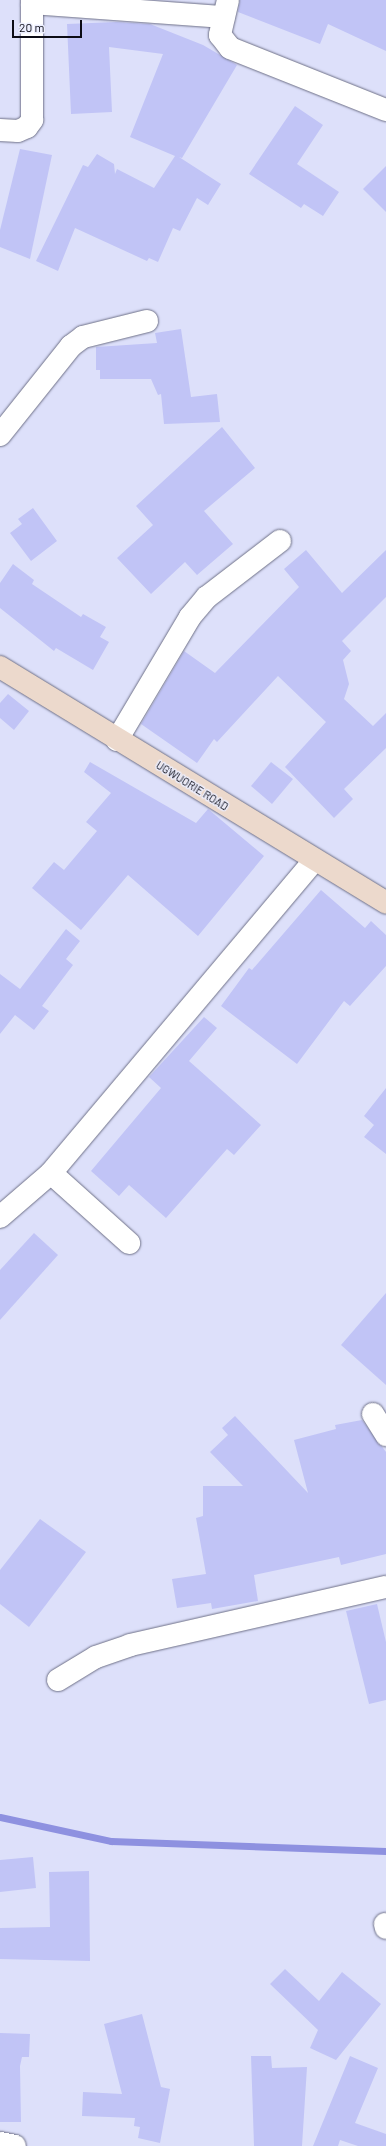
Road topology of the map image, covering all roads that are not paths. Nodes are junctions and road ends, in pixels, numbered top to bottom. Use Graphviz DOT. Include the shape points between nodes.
graph roads {
  1 [pos="32,2"];
  2 [pos="226,9"];
  3 [pos="386,110"];
  4 [pos="0,130"];
  5 [pos="147,321"];
  6 [pos="0,435"];
  7 [pos="280,541"];
  8 [pos="0,667"];
  9 [pos="117,740"];
  10 [pos="314,861"];
  11 [pos="386,903"];
  12 [pos="51,1173"];
  13 [pos="0,1217"];
  14 [pos="129,1243"];
  15 [pos="373,1414"];
  16 [pos="386,1435"];
  17 [pos="386,1587"];
  18 [pos="58,1680"];
  19 [pos="0,2143"];
  20 [pos="15,2146"];
  1 -- 2 [label="street"];
  1 -- 4 [label="street" via="32,120 27,128 18,131"];
  2 -- 3 [label="street" via="220,35 230,48"];
  5 -- 6 [label="street" via="77,341"];
  7 -- 9 [label="street" via="207,597 190,617"];
  8 -- 9 [label="street, UGWUORIE ROAD"];
  9 -- 10 [label="street, UGWUORIE ROAD"];
  10 -- 11 [label="street, UGWUORIE ROAD"];
  10 -- 12 [label="street"];
  12 -- 13 [label="street"];
  12 -- 14 [label="street"];
  15 -- 16 [label="street"];
  17 -- 18 [label="street" via="130,1645 96,1657"];
  19 -- 20 [label="street"];
}
